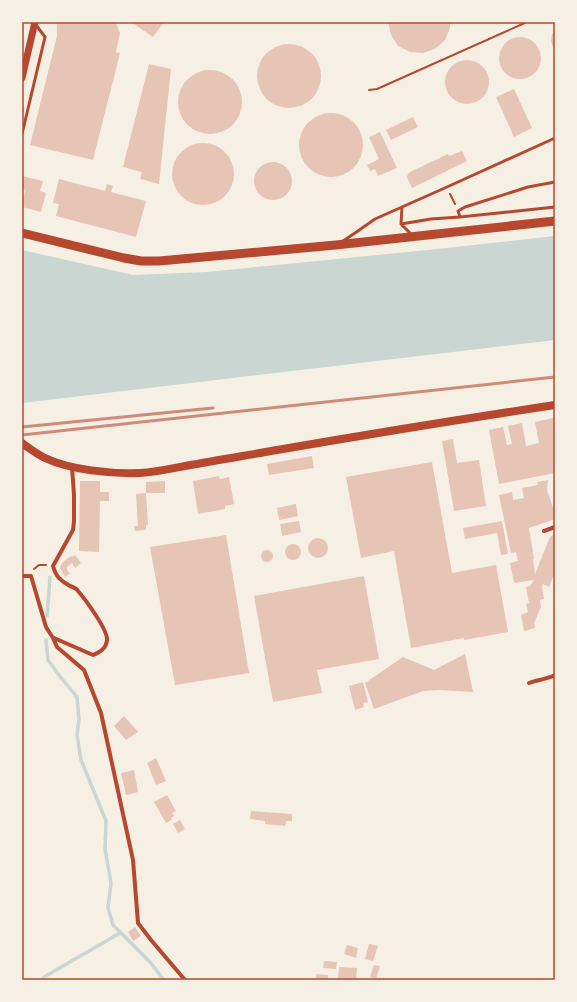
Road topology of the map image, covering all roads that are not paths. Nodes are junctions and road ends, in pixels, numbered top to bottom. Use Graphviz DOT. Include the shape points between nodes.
graph roads {
  1 [pos="35,23"];
  2 [pos="22,78"];
  3 [pos="22,134"];
  4 [pos="555,138"];
  5 [pos="555,182"];
  6 [pos="402,207"];
  7 [pos="555,207"];
  8 [pos="460,217"];
  9 [pos="555,221"];
  10 [pos="401,224"];
  11 [pos="22,233"];
  12 [pos="413,236"];
  13 [pos="336,245"];
  14 [pos="555,405"];
  15 [pos="22,443"];
  16 [pos="72,467"];
  17 [pos="555,527"];
  18 [pos="544,531"];
  19 [pos="22,576"];
  20 [pos="53,638"];
  21 [pos="555,676"];
  22 [pos="529,683"];
  23 [pos="185,980"];
  1 -- 2 [label="street"];
  1 -- 3 [label="lane" via="45,37"];
  4 -- 6 [label="lane"];
  5 -- 8 [label="lane" via="528,187 464,207 458,211"];
  6 -- 10 [label="lane"];
  6 -- 13 [label="lane" via="375,219"];
  7 -- 8 [label="lane"];
  8 -- 10 [label="lane"];
  9 -- 12 [label="main road"];
  10 -- 12 [label="lane"];
  11 -- 13 [label="main road" via="141,261"];
  12 -- 13 [label="main road"];
  14 -- 16 [label="main road" via="422,425 160,471 122,473"];
  15 -- 16 [label="main road" via="45,458"];
  16 -- 20 [label="street" via="73,530 53,566 60,580 76,589 92,610 106,634 107,641 101,652 93,655"];
  17 -- 18 [label="street"];
  19 -- 20 [label="street" via="31,576 46,627"];
  20 -- 23 [label="street" via="57,647 84,670 101,713 133,860 138,923"];
  21 -- 22 [label="street"];
}
